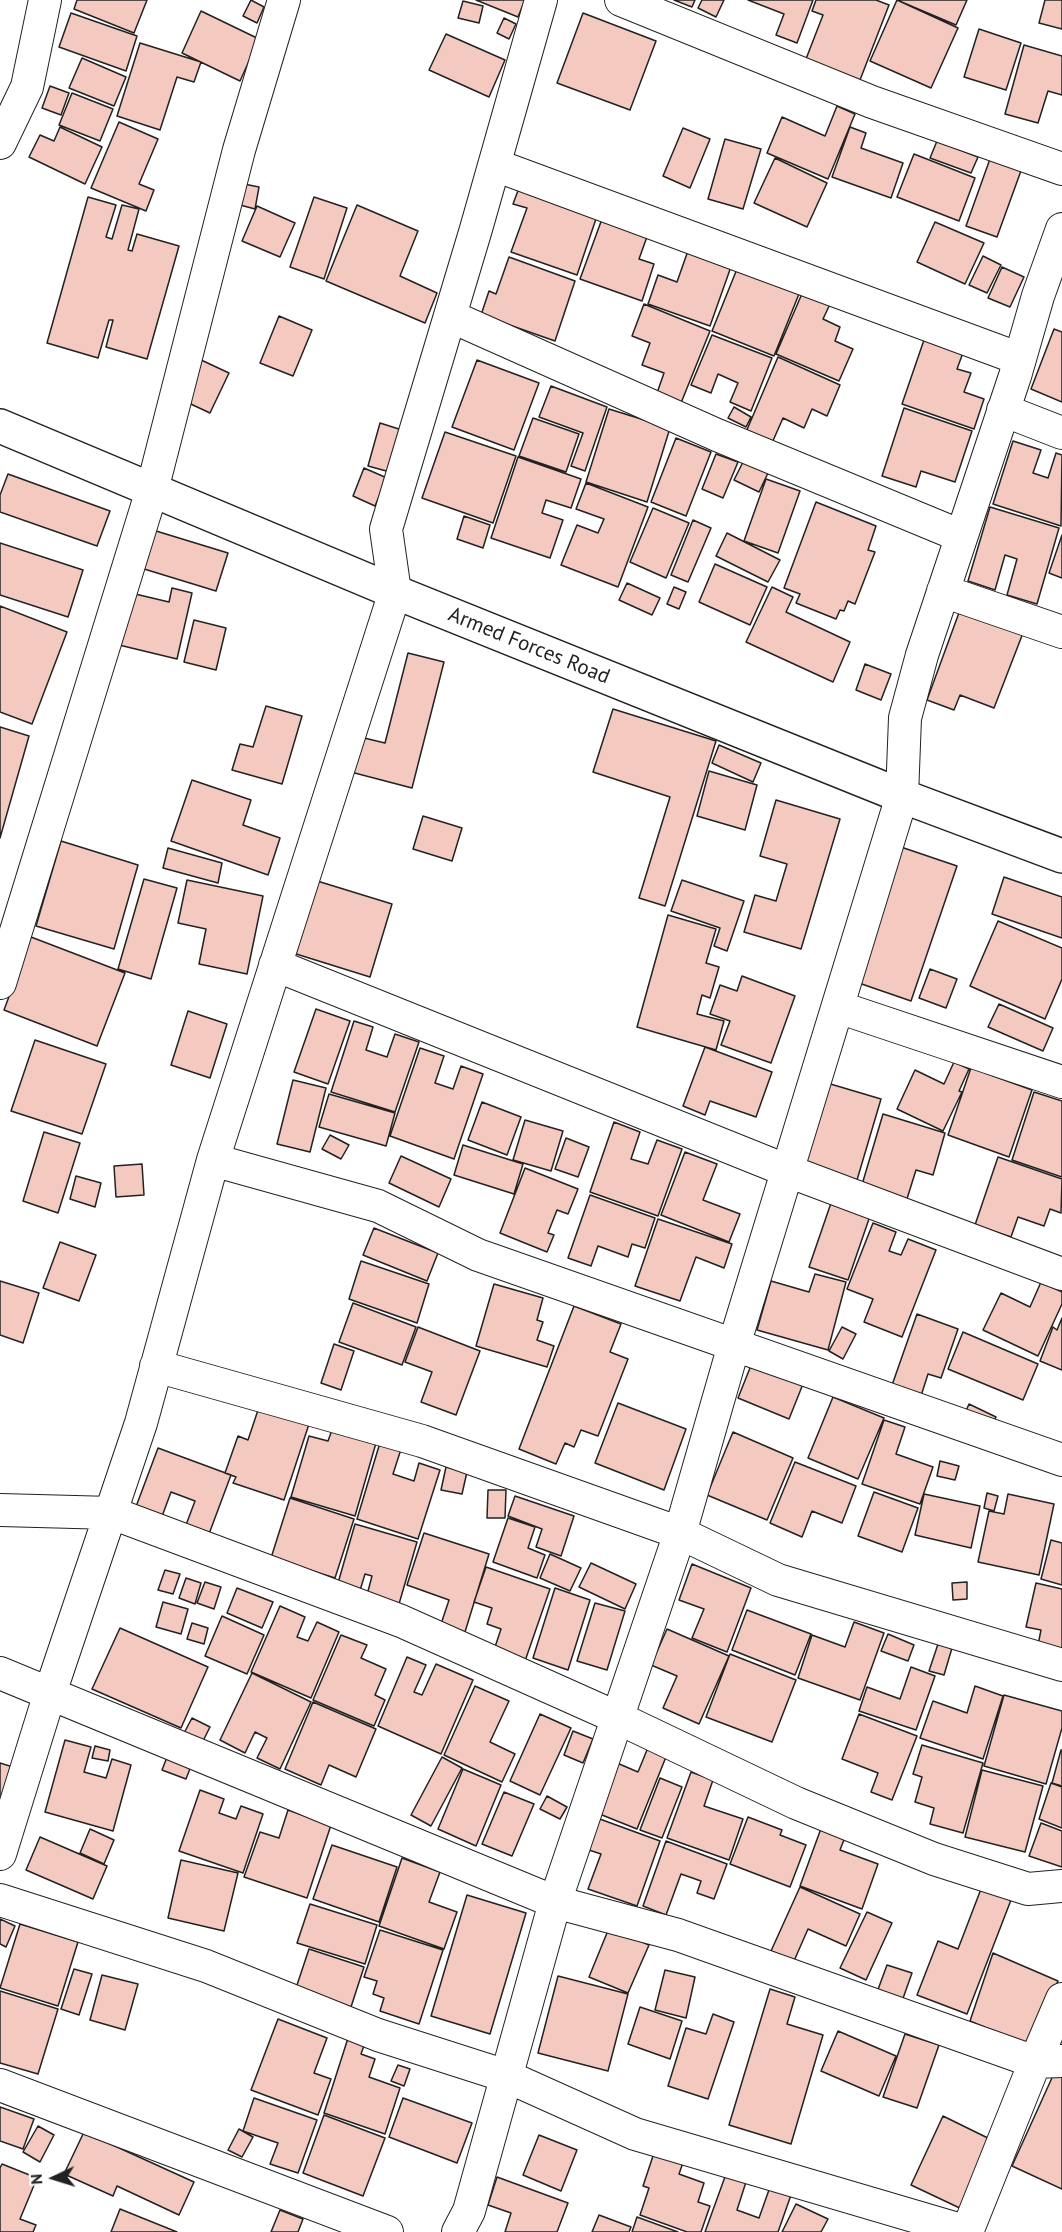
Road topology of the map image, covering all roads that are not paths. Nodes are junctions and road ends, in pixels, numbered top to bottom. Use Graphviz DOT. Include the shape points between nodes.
graph roads {
  1 [pos="45,0"];
  2 [pos="284,0"];
  3 [pos="541,0"];
  4 [pos="621,0"];
  5 [pos="0,143"];
  6 [pos="495,165"];
  7 [pos="1062,169"];
  8 [pos="1060,237"];
  9 [pos="450,316"];
  10 [pos="1020,359"];
  11 [pos="1003,410"];
  12 [pos="0,426"];
  13 [pos="1062,434"];
  14 [pos="152,490"];
  15 [pos="961,536"];
  16 [pos="943,591"];
  17 [pos="395,592"];
  18 [pos="1062,632"];
  19 [pos="902,796"];
  20 [pos="1062,856"];
  21 [pos="275,965"];
  22 [pos="0,983"];
  23 [pos="838,1007"];
  24 [pos="1062,1082"];
  25 [pos="213,1160"];
  26 [pos="788,1171"];
  27 [pos="1062,1274"];
  28 [pos="734,1345"];
  29 [pos="156,1366"];
  30 [pos="1062,1460"];
  31 [pos="0,1510"];
  32 [pos="112,1513"];
  33 [pos="680,1533"];
  34 [pos="1062,1665"];
  35 [pos="0,1673"];
  36 [pos="50,1693"];
  37 [pos="618,1718"];
  38 [pos="0,1854"];
  39 [pos="1062,1886"];
  40 [pos="0,1900"];
  41 [pos="555,1902"];
  42 [pos="1062,1998"];
  43 [pos="1048,2061"];
  44 [pos="506,2076"];
  45 [pos="0,2085"];
  46 [pos="387,2232"];
  47 [pos="458,2232"];
  48 [pos="967,2232"];
  1 -- 5 [label="street" via="27,87"];
  2 -- 14 [label="street" via="239,150"];
  3 -- 6 [label="street"];
  4 -- 7 [label="street" via="872,102"];
  6 -- 9 [label="street"];
  6 -- 10 [label="street"];
  8 -- 10 [label="street"];
  9 -- 15 [label="street" via="717,435"];
  9 -- 17 [label="street" via="386,529"];
  10 -- 11 [label="street"];
  11 -- 13 [label="street"];
  11 -- 15 [label="street"];
  12 -- 14 [label="street, Armed Forces Road"];
  14 -- 17 [label="street, Armed Forces Road"];
  14 -- 22 [label="street"];
  15 -- 16 [label="street"];
  16 -- 18 [label="street"];
  16 -- 19 [label="street" via="905,718"];
  17 -- 19 [label="street, Armed Forces Road"];
  17 -- 21 [label="street"];
  19 -- 20 [label="street, Armed Forces Road"];
  19 -- 23 [label="street"];
  21 -- 25 [label="street"];
  21 -- 26 [label="street"];
  23 -- 24 [label="street"];
  23 -- 26 [label="street"];
  25 -- 28 [label="street" via="378,1206 478,1255"];
  25 -- 29 [label="street"];
  26 -- 27 [label="street"];
  26 -- 28 [label="street"];
  28 -- 30 [label="street"];
  28 -- 33 [label="street"];
  29 -- 32 [label="street"];
  29 -- 33 [label="street" via="422,1441"];
  31 -- 32 [label="street"];
  32 -- 36 [label="street"];
  32 -- 37 [label="street" via="401,1621"];
  33 -- 34 [label="street" via="778,1580"];
  33 -- 37 [label="street"];
  35 -- 36 [label="street"];
  36 -- 38 [label="street"];
  36 -- 41 [label="street"];
  37 -- 39 [label="street" via="796,1803 934,1859 1028,1889"];
  37 -- 41 [label="street"];
  40 -- 44 [label="street" via="206,1966 378,2035"];
  41 -- 43 [label="street" via="678,1935"];
  41 -- 44 [label="street"];
  42 -- 43 [label="street"];
  43 -- 48 [label="street"];
  44 -- 47 [label="street" via="469,2211"];
  44 -- 48 [label="street" via="634,2134"];
  45 -- 46 [label="street"];
}
